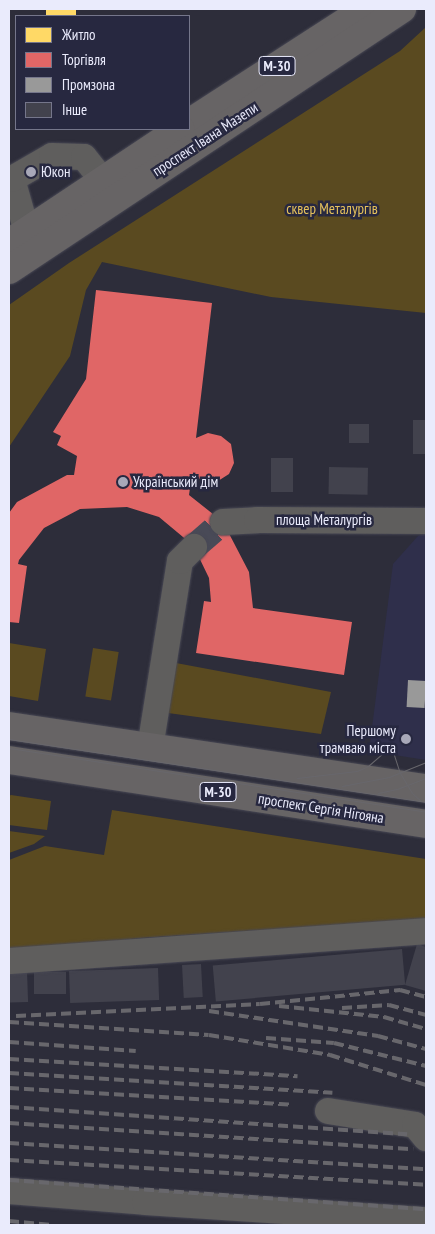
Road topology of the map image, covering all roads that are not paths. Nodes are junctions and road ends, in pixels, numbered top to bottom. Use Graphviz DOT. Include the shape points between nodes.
graph roads {
  1 [pos="365,9"];
  2 [pos="402,9"];
  3 [pos="190,122"];
  4 [pos="179,130"];
  5 [pos="10,178"];
  6 [pos="110,188"];
  7 [pos="25,241"];
  8 [pos="9,270"];
  9 [pos="426,521"];
  10 [pos="223,522"];
  11 [pos="194,547"];
  12 [pos="9,726"];
  13 [pos="150,748"];
  14 [pos="9,760"];
  15 [pos="426,788"];
  16 [pos="426,824"];
  17 [pos="426,931"];
  18 [pos="9,961"];
  19 [pos="328,1111"];
  20 [pos="426,1138"];
  21 [pos="9,1191"];
  22 [pos="426,1220"];
  1 -- 3 [label="highway, проспект Івана Мазепи / М-30"];
  2 -- 6 [label="highway, проспект Івана Мазепи / М-30"];
  4 -- 6 [label="highway, проспект Івана Мазепи / М-30"];
  5 -- 6 [label="lane" via="52,156 84,157"];
  5 -- 7 [label="lane"];
  6 -- 7 [label="highway, проспект Івана Мазепи / М-30"];
  7 -- 8 [label="highway, проспект Івана Мазепи / М-30"];
  9 -- 10 [label="lane, площа Металургів"];
  11 -- 13 [label="lane" via="180,561"];
  12 -- 13 [label="highway, М-30"];
  13 -- 15 [label="highway, М-30"];
  14 -- 16 [label="highway, проспект Сергія Нігояна / М-30"];
  17 -- 18 [label="lane"];
  19 -- 20 [label="lane" via="415,1125"];
  21 -- 22 [label="lane"];
}
